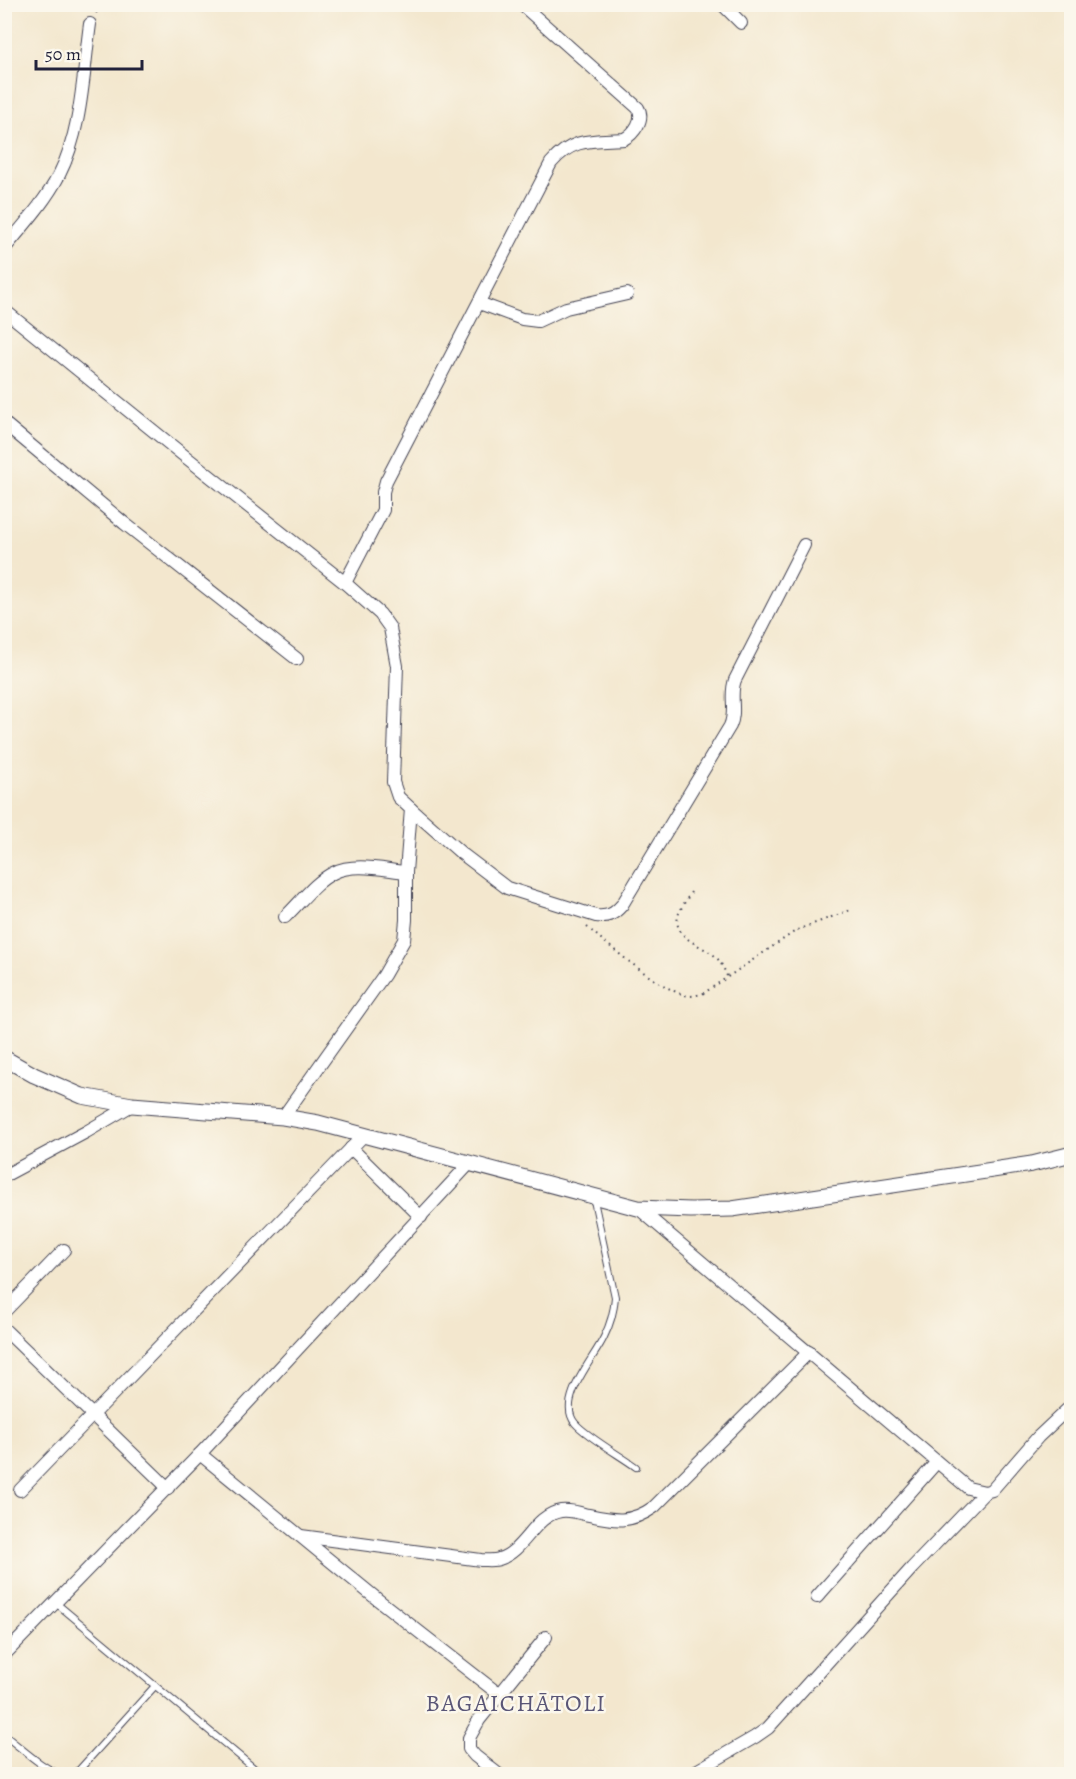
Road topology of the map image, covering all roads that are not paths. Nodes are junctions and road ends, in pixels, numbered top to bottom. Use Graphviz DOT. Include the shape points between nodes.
graph roads {
  1 [pos="522,4"];
  2 [pos="723,4"];
  3 [pos="741,23"];
  4 [pos="90,24"];
  5 [pos="4,249"];
  6 [pos="627,294"];
  7 [pos="479,303"];
  8 [pos="6,316"];
  9 [pos="4,423"];
  10 [pos="804,545"];
  11 [pos="345,582"];
  12 [pos="297,660"];
  13 [pos="411,809"];
  14 [pos="406,872"];
  15 [pos="285,917"];
  16 [pos="4,1058"];
  17 [pos="132,1105"];
  18 [pos="283,1117"];
  19 [pos="363,1136"];
  20 [pos="351,1148"];
  21 [pos="1071,1154"];
  22 [pos="470,1163"];
  23 [pos="4,1176"];
  24 [pos="592,1196"];
  25 [pos="638,1208"];
  26 [pos="421,1217"];
  27 [pos="64,1250"];
  28 [pos="4,1312"];
  29 [pos="4,1329"];
  30 [pos="808,1352"];
  31 [pos="1071,1405"];
  32 [pos="92,1414"];
  33 [pos="1062,1415"];
  34 [pos="1071,1427"];
  35 [pos="200,1454"];
  36 [pos="936,1463"];
  37 [pos="636,1467"];
  38 [pos="168,1488"];
  39 [pos="20,1490"];
  40 [pos="985,1492"];
  41 [pos="301,1536"];
  42 [pos="817,1597"];
  43 [pos="55,1602"];
  44 [pos="546,1637"];
  45 [pos="4,1656"];
  46 [pos="155,1686"];
  47 [pos="500,1695"];
  48 [pos="4,1735"];
  49 [pos="261,1774"];
  50 [pos="498,1774"];
  51 [pos="691,1774"];
  1 -- 7 [label="street" via="641,113 633,132 624,139 581,141 559,153"];
  2 -- 3 [label="street"];
  4 -- 5 [label="street" via="68,155 43,200"];
  6 -- 7 [label="street" via="566,308 538,321"];
  7 -- 11 [label="street" via="386,481 383,510"];
  8 -- 11 [label="street"];
  9 -- 12 [label="street"];
  10 -- 13 [label="street" via="732,687 734,712 730,726 614,914 596,916 507,888"];
  11 -- 13 [label="street" via="380,614 392,634 397,666 393,782 398,796"];
  13 -- 14 [label="street"];
  14 -- 15 [label="street" via="357,867 334,872"];
  14 -- 18 [label="street" via="404,940 397,955"];
  16 -- 17 [label="street" via="82,1096"];
  17 -- 18 [label="street"];
  17 -- 23 [label="street"];
  18 -- 19 [label="street"];
  19 -- 20 [label="street"];
  19 -- 22 [label="street"];
  20 -- 26 [label="street"];
  20 -- 32 [label="street"];
  21 -- 25 [label="street" via="1032,1164 732,1209"];
  22 -- 24 [label="street"];
  22 -- 26 [label="street"];
  24 -- 25 [label="street"];
  24 -- 37 [label="lane" via="615,1297 610,1324 573,1391 570,1415 577,1425"];
  25 -- 30 [label="street"];
  26 -- 35 [label="street"];
  27 -- 28 [label="street"];
  29 -- 32 [label="street"];
  30 -- 36 [label="street"];
  30 -- 41 [label="street" via="641,1516 609,1520 560,1511 540,1523 509,1555 497,1560"];
  31 -- 33 [label="street"];
  32 -- 38 [label="street"];
  32 -- 39 [label="street"];
  33 -- 34 [label="lane"];
  33 -- 40 [label="street" via="998,1485"];
  35 -- 38 [label="street"];
  35 -- 41 [label="street"];
  36 -- 40 [label="street" via="968,1488"];
  36 -- 42 [label="street"];
  38 -- 43 [label="street"];
  40 -- 51 [label="street" via="768,1728"];
  41 -- 47 [label="street"];
  43 -- 45 [label="street"];
  43 -- 46 [label="lane"];
  44 -- 47 [label="street"];
  46 -- 48 [label="lane" via="79,1770 70,1774 58,1774"];
  46 -- 49 [label="lane"];
  47 -- 50 [label="street" via="469,1738 469,1749"];
}
